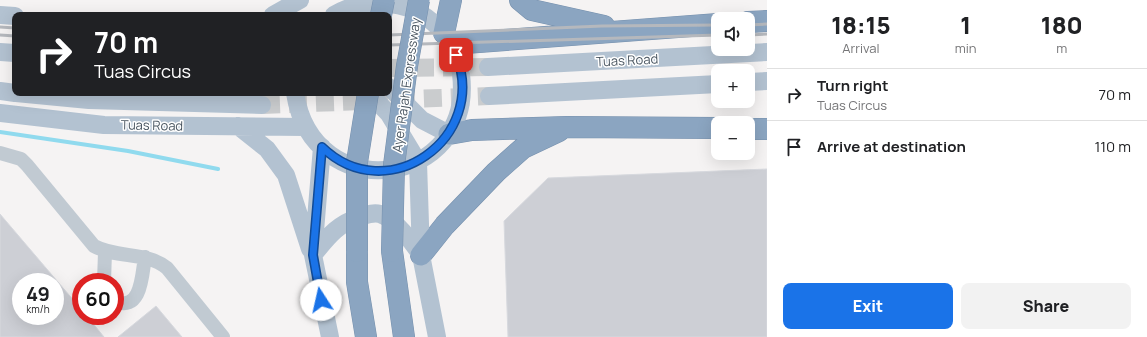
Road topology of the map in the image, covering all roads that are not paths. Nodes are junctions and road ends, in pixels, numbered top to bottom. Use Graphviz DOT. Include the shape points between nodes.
graph roads {
  1 [pos="300,0"];
  2 [pos="384,0"];
  3 [pos="418,0"];
  4 [pos="451,0"];
  5 [pos="520,0"];
  6 [pos="337,11"];
  7 [pos="278,12"];
  8 [pos="382,12"];
  9 [pos="0,15"];
  10 [pos="12,16"];
  11 [pos="767,21"];
  12 [pos="755,22"];
  13 [pos="711,24"];
  14 [pos="620,31"];
  15 [pos="448,38"];
  16 [pos="0,52"];
  17 [pos="767,52"];
  18 [pos="12,53"];
  19 [pos="488,67"];
  20 [pos="767,81"];
  21 [pos="755,82"];
  22 [pos="711,84"];
  23 [pos="392,90"];
  24 [pos="0,92"];
  25 [pos="12,93"];
  26 [pos="47,96"];
  27 [pos="296,96"];
  28 [pos="368,96"];
  29 [pos="371,96"];
  30 [pos="489,96"];
  31 [pos="262,105"];
  32 [pos="0,114"];
  33 [pos="238,126"];
  34 [pos="306,127"];
  35 [pos="567,127"];
  36 [pos="711,128"];
  37 [pos="755,128"];
  38 [pos="767,129"];
  39 [pos="449,134"];
  40 [pos="322,147"];
  41 [pos="0,154"];
  42 [pos="418,162"];
  43 [pos="105,252"];
  44 [pos="313,255"];
  45 [pos="421,255"];
  46 [pos="145,257"];
  47 [pos="104,273"];
  48 [pos="124,303"];
  49 [pos="223,337"];
  50 [pos="330,337"];
  51 [pos="366,337"];
  52 [pos="404,337"];
  53 [pos="437,337"];
  1 -- 7 [label="main road"];
  2 -- 8 [label="highway, bridge"];
  3 -- 52 [label="highway, Ayer Rajah Expressway, bridge" via="394,165 392,251"];
  4 -- 15 [label="highway"];
  5 -- 14 [label="highway" via="532,10"];
  6 -- 15 [label="main road" via="373,2 393,3 412,9 429,19"];
  9 -- 10 [label="main road"];
  11 -- 12 [label="highway"];
  13 -- 14 [label="highway"];
  14 -- 15 [label="highway"];
  15 -- 39 [label="main road" via="460,66 463,90 459,113"];
  16 -- 18 [label="main road"];
  17 -- 19 [label="main road, Tuas Road"];
  20 -- 21 [label="main road"];
  22 -- 30 [label="main road"];
  23 -- 39 [label="main road" via="422,120"];
  24 -- 25 [label="main road, Tuas Road"];
  26 -- 31 [label="main road, Tuas Road" via="89,100"];
  27 -- 34 [label="main road" via="298,111"];
  28 -- 51 [label="highway, bridge" via="357,162 357,282"];
  29 -- 42 [label="main road" via="389,114"];
  32 -- 33 [label="main road, Tuas Road" via="104,125"];
  33 -- 34 [label="main road, Tuas Road"];
  33 -- 44 [label="main road" via="266,149 286,175"];
  34 -- 40 [label="main road"];
  35 -- 36 [label="highway"];
  35 -- 39 [label="highway" via="472,130"];
  35 -- 45 [label="highway" via="523,148 445,225"];
  37 -- 38 [label="highway"];
  39 -- 42 [label="main road" via="437,148"];
  40 -- 42 [label="main road" via="346,164 363,170 382,171"];
  40 -- 44 [label="main road"];
  41 -- 43 [label="lane" via="21,159 94,246"];
  42 -- 45 [label="main road"];
  43 -- 46 [label="lane"];
  43 -- 47 [label="lane"];
  44 -- 45 [label="main road" via="344,222 369,214 381,214 404,232"];
  44 -- 50 [label="main road"];
  45 -- 53 [label="main road"];
  46 -- 48 [label="lane" via="139,292 130,302"];
  46 -- 49 [label="lane" via="159,261 168,268"];
}
